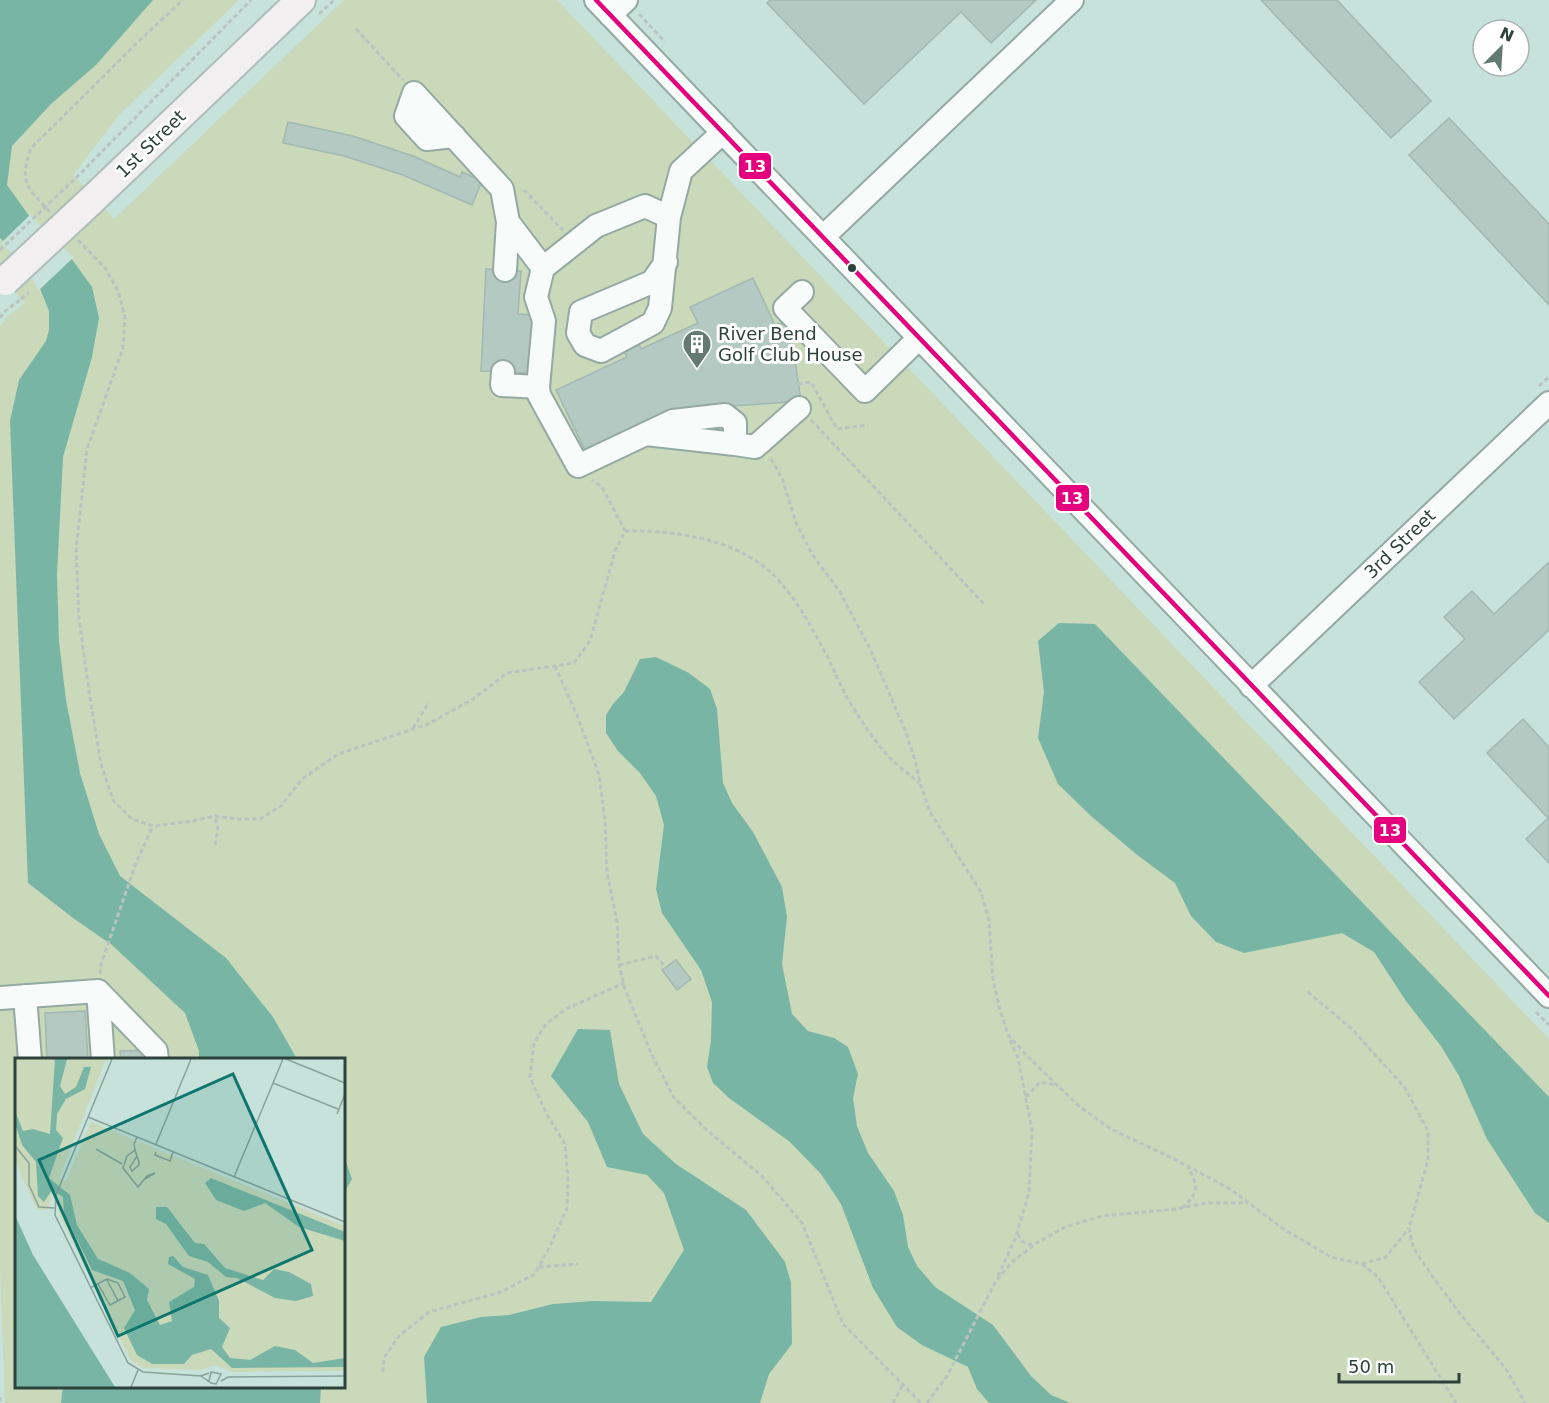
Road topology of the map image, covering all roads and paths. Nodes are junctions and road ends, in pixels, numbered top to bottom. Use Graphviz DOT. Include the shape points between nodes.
graph roads {
  1 [pos="183,0"];
  2 [pos="251,0"];
  3 [pos="301,0"];
  4 [pos="1072,0"];
  5 [pos="611,5"];
  6 [pos="356,28"];
  7 [pos="414,93"];
  8 [pos="723,132"];
  9 [pos="31,148"];
  10 [pos="85,188"];
  11 [pos="524,190"];
  12 [pos="669,217"];
  13 [pos="508,222"];
  14 [pos="823,237"];
  15 [pos="574,242"];
  16 [pos="0,250"];
  17 [pos="666,262"];
  18 [pos="543,268"];
  19 [pos="505,270"];
  20 [pos="9,289"];
  21 [pos="118,291"];
  22 [pos="802,292"];
  23 [pos="0,318"];
  24 [pos="919,338"];
  25 [pos="503,372"];
  26 [pos="798,384"];
  27 [pos="538,387"];
  28 [pos="1549,403"];
  29 [pos="799,408"];
  30 [pos="868,425"];
  31 [pos="745,446"];
  32 [pos="578,466"];
  33 [pos="625,531"];
  34 [pos="984,604"];
  35 [pos="555,666"];
  36 [pos="1251,686"];
  37 [pos="429,702"];
  38 [pos="412,729"];
  39 [pos="920,783"];
  40 [pos="215,816"];
  41 [pos="153,826"];
  42 [pos="215,845"];
  43 [pos="101,964"];
  44 [pos="619,965"];
  45 [pos="666,968"];
  46 [pos="624,983"];
  47 [pos="98,991"];
  48 [pos="1308,992"];
  49 [pos="25,996"];
  50 [pos="1549,996"];
  51 [pos="0,998"];
  52 [pos="1009,1036"];
  53 [pos="30,1058"];
  54 [pos="102,1058"];
  55 [pos="157,1058"];
  56 [pos="1058,1085"];
  57 [pos="1026,1097"];
  58 [pos="1187,1166"];
  59 [pos="1249,1203"];
  60 [pos="1181,1208"];
  61 [pos="1409,1228"];
  62 [pos="1017,1232"];
  63 [pos="1035,1245"];
  64 [pos="578,1264"];
  65 [pos="1362,1264"];
  66 [pos="539,1267"];
  67 [pos="996,1281"];
  68 [pos="383,1372"];
  69 [pos="903,1384"];
  70 [pos="0,1397"];
  71 [pos="0,1403"];
  72 [pos="893,1403"];
  73 [pos="921,1403"];
  74 [pos="927,1403"];
  75 [pos="1456,1403"];
  76 [pos="1525,1403"];
  1 -- 9 [label="path"];
  2 -- 10 [label="path"];
  3 -- 10 [label="main road, 1st Street"];
  4 -- 14 [label="street"];
  5 -- 8 [label="street"];
  6 -- 7 [label="path"];
  7 -- 13 [label="street" via="406,116 427,139 454,136 502,189"];
  8 -- 12 [label="street" via="681,171"];
  8 -- 14 [label="street"];
  10 -- 16 [label="path, bridge"];
  10 -- 20 [label="main road, 1st Street, bridge"];
  11 -- 15 [label="path"];
  12 -- 15 [label="street" via="645,206 596,225"];
  12 -- 17 [label="street"];
  13 -- 18 [label="street"];
  13 -- 19 [label="street"];
  14 -- 24 [label="street"];
  15 -- 18 [label="street"];
  18 -- 27 [label="street" via="536,297 544,321"];
  20 -- 23 [label="path"];
  21 -- 41 [label="path" via="125,317 123,348 87,449 76,550 79,619 101,764 113,800 132,819"];
  22 -- 24 [label="street" via="779,314 865,390"];
  24 -- 36 [label="street"];
  25 -- 27 [label="street" via="502,385"];
  26 -- 30 [label="path" via="811,382 837,429"];
  27 -- 32 [label="street"];
  28 -- 36 [label="street, 3rd Street"];
  29 -- 31 [label="street"];
  29 -- 34 [label="path"];
  31 -- 32 [label="street" via="735,423 725,415 673,421"];
  31 -- 39 [label="path" via="773,461 782,478 796,523 812,554 840,592 871,651 905,730"];
  32 -- 33 [label="path" via="602,487"];
  33 -- 35 [label="path" via="615,550 590,640 573,663"];
  33 -- 39 [label="path" via="664,532 715,542 744,552 779,580 823,648 864,726 884,752"];
  35 -- 38 [label="path" via="507,673 473,699"];
  35 -- 44 [label="path" via="599,775"];
  36 -- 50 [label="street"];
  37 -- 38 [label="path"];
  38 -- 40 [label="path" via="338,754 302,779 281,806 260,819"];
  39 -- 52 [label="path" via="930,812 981,892 989,920 993,979"];
  40 -- 41 [label="path"];
  40 -- 42 [label="path"];
  41 -- 43 [label="path"];
  44 -- 45 [label="path" via="656,956"];
  44 -- 46 [label="path"];
  46 -- 66 [label="path" via="566,1009 546,1024 534,1043 530,1077 565,1144 568,1180 567,1208"];
  46 -- 69 [label="path" via="651,1053 674,1098 762,1177 802,1223 843,1324"];
  47 -- 49 [label="street"];
  47 -- 54 [label="street"];
  47 -- 55 [label="street" via="156,1051"];
  48 -- 61 [label="path" via="1352,1029 1405,1088 1428,1131 1428,1160"];
  49 -- 51 [label="street"];
  49 -- 53 [label="street"];
  52 -- 56 [label="path"];
  52 -- 57 [label="path"];
  56 -- 57 [label="path" via="1040,1082"];
  56 -- 58 [label="path" via="1111,1129"];
  57 -- 62 [label="path" via="1032,1130 1029,1192"];
  58 -- 59 [label="path"];
  58 -- 60 [label="path" via="1195,1179 1196,1191"];
  59 -- 60 [label="path" via="1206,1203"];
  59 -- 65 [label="path" via="1331,1257"];
  60 -- 63 [label="path" via="1101,1216 1065,1227"];
  61 -- 65 [label="path" via="1386,1257"];
  61 -- 76 [label="path" via="1413,1247 1430,1273 1506,1369"];
  62 -- 63 [label="path" via="1020,1239"];
  62 -- 67 [label="path"];
  63 -- 67 [label="path" via="1012,1262"];
  64 -- 66 [label="path"];
  65 -- 75 [label="path" via="1378,1277"];
  66 -- 68 [label="path" via="535,1274 501,1292 429,1312 399,1336 384,1358"];
  67 -- 74 [label="path"];
  69 -- 72 [label="path"];
  69 -- 73 [label="path"];
  70 -- 71 [label="path"];
}
